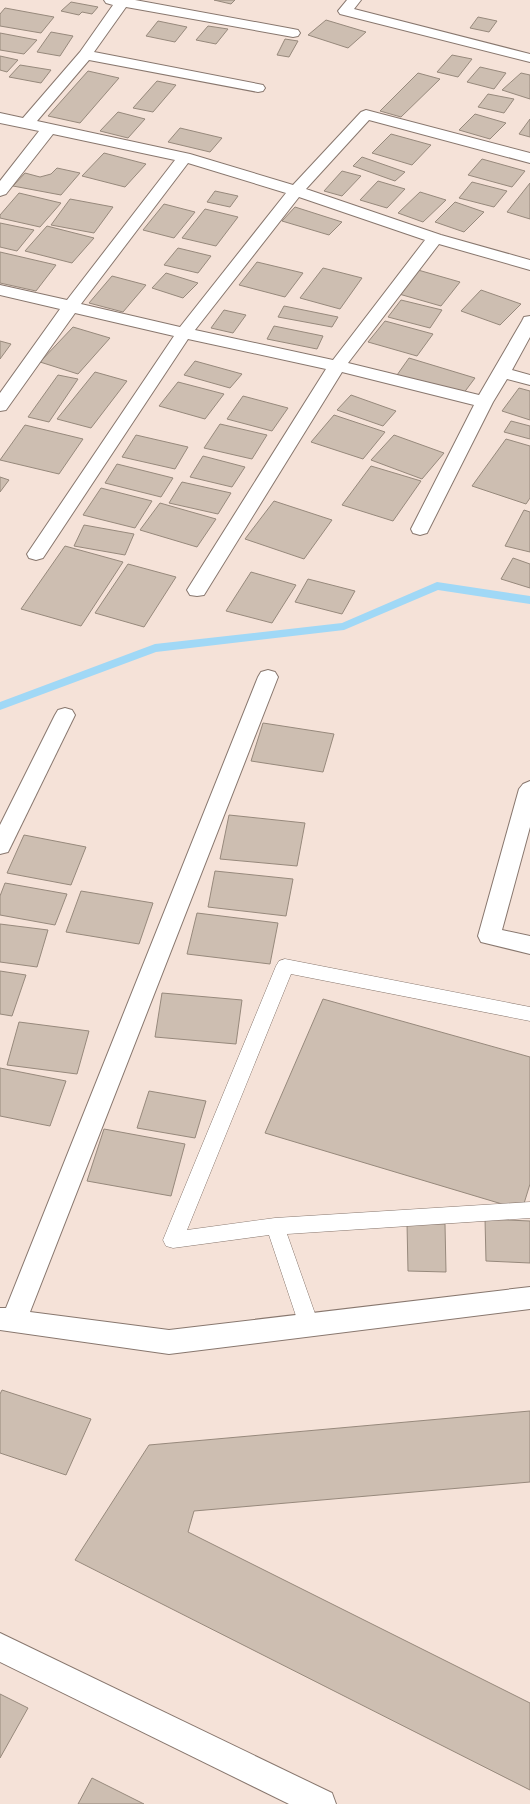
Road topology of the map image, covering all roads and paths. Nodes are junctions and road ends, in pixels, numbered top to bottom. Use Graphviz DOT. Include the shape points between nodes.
graph roads {
  1 [pos="354,0"];
  2 [pos="119,1"];
  3 [pos="293,33"];
  4 [pos="85,55"];
  5 [pos="530,58"];
  6 [pos="258,88"];
  7 [pos="0,118"];
  8 [pos="26,124"];
  9 [pos="48,130"];
  10 [pos="185,157"];
  11 [pos="530,158"];
  12 [pos="0,191"];
  13 [pos="296,191"];
  14 [pos="435,238"];
  15 [pos="530,264"];
  16 [pos="0,290"];
  17 [pos="71,306"];
  18 [pos="530,321"];
  19 [pos="184,333"];
  20 [pos="337,366"];
  21 [pos="502,373"];
  22 [pos="530,380"];
  23 [pos="484,402"];
  24 [pos="0,406"];
  25 [pos="420,529"];
  26 [pos="36,554"];
  27 [pos="197,590"];
  28 [pos="268,677"];
  29 [pos="65,715"];
  30 [pos="530,790"];
  31 [pos="0,846"];
  32 [pos="530,945"];
  33 [pos="530,1014"];
  34 [pos="530,1210"];
  35 [pos="275,1226"];
  36 [pos="530,1298"];
  37 [pos="7,1319"];
  38 [pos="309,1325"];
  39 [pos="0,1647"];
  40 [pos="321,1804"];
  1 -- 5 [label="street" via="345,11"];
  2 -- 3 [label="street"];
  2 -- 4 [label="street"];
  4 -- 6 [label="street"];
  4 -- 8 [label="street"];
  7 -- 8 [label="street"];
  8 -- 9 [label="street"];
  9 -- 10 [label="street"];
  9 -- 12 [label="street"];
  10 -- 13 [label="street"];
  10 -- 17 [label="street"];
  11 -- 13 [label="street" via="366,115"];
  13 -- 14 [label="street"];
  13 -- 19 [label="street"];
  14 -- 15 [label="street"];
  14 -- 20 [label="street"];
  16 -- 17 [label="street"];
  17 -- 19 [label="street"];
  17 -- 24 [label="street"];
  18 -- 21 [label="street"];
  19 -- 20 [label="street"];
  19 -- 26 [label="street"];
  20 -- 23 [label="street"];
  20 -- 27 [label="street"];
  21 -- 22 [label="street"];
  21 -- 23 [label="street"];
  23 -- 25 [label="street"];
  28 -- 37 [label="street"];
  29 -- 31 [label="street"];
  30 -- 32 [label="street" via="489,936"];
  33 -- 35 [label="lane" via="284,966 174,1240"];
  34 -- 35 [label="lane"];
  35 -- 38 [label="lane"];
  36 -- 38 [label="street"];
  37 -- 38 [label="street" via="169,1342"];
  39 -- 40 [label="street"];
}
